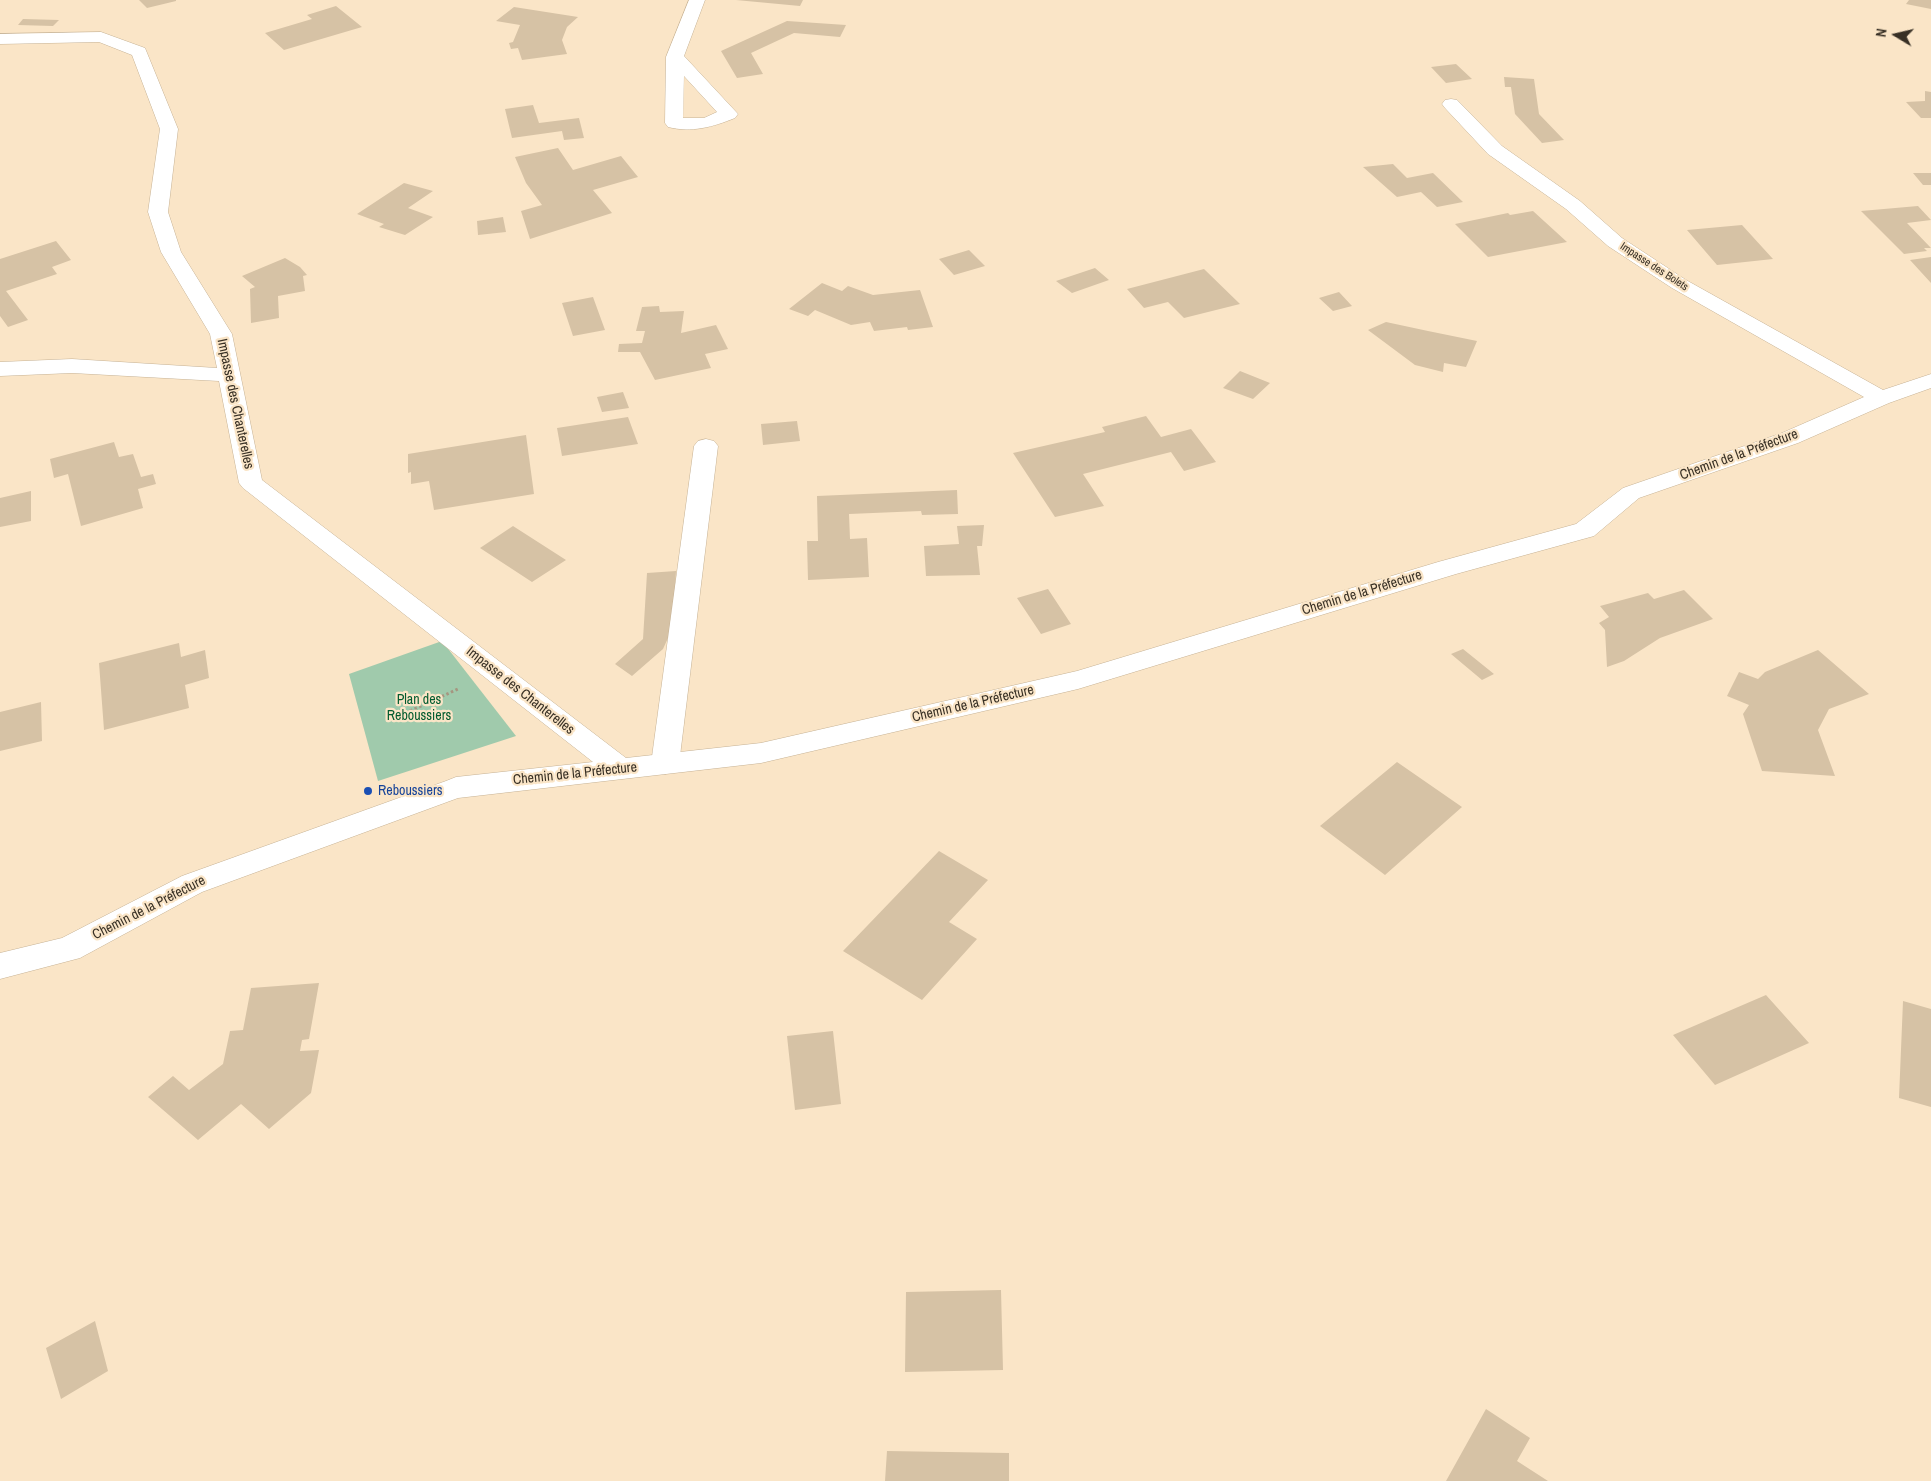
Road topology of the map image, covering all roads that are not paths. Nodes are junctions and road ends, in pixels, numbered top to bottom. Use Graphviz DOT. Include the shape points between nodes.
graph roads {
  1 [pos="698,0"];
  2 [pos="0,39"];
  3 [pos="674,57"];
  4 [pos="1451,104"];
  5 [pos="0,369"];
  6 [pos="229,375"];
  7 [pos="1931,381"];
  8 [pos="1880,398"];
  9 [pos="706,446"];
  10 [pos="665,764"];
  11 [pos="621,769"];
  12 [pos="0,966"];
  1 -- 3 [label="street"];
  2 -- 6 [label="street, Impasse des Chanterelles" via="101,37 139,52 169,129 158,212 170,252 220,334"];
  4 -- 8 [label="street, Impasse des Bolets" via="1495,150 1573,205 1615,242 1679,284"];
  5 -- 6 [label="street" via="72,366"];
  6 -- 11 [label="street, Impasse des Chanterelles" via="251,483"];
  7 -- 8 [label="street, Chemin de la Préfecture"];
  8 -- 10 [label="street, Chemin de la Préfecture" via="1790,438 1631,493 1585,530 1447,568 1078,680 761,753"];
  9 -- 10 [label="street"];
  10 -- 11 [label="street, Chemin de la Préfecture"];
  11 -- 12 [label="street, Chemin de la Préfecture" via="456,788 192,884 69,949"];
}
